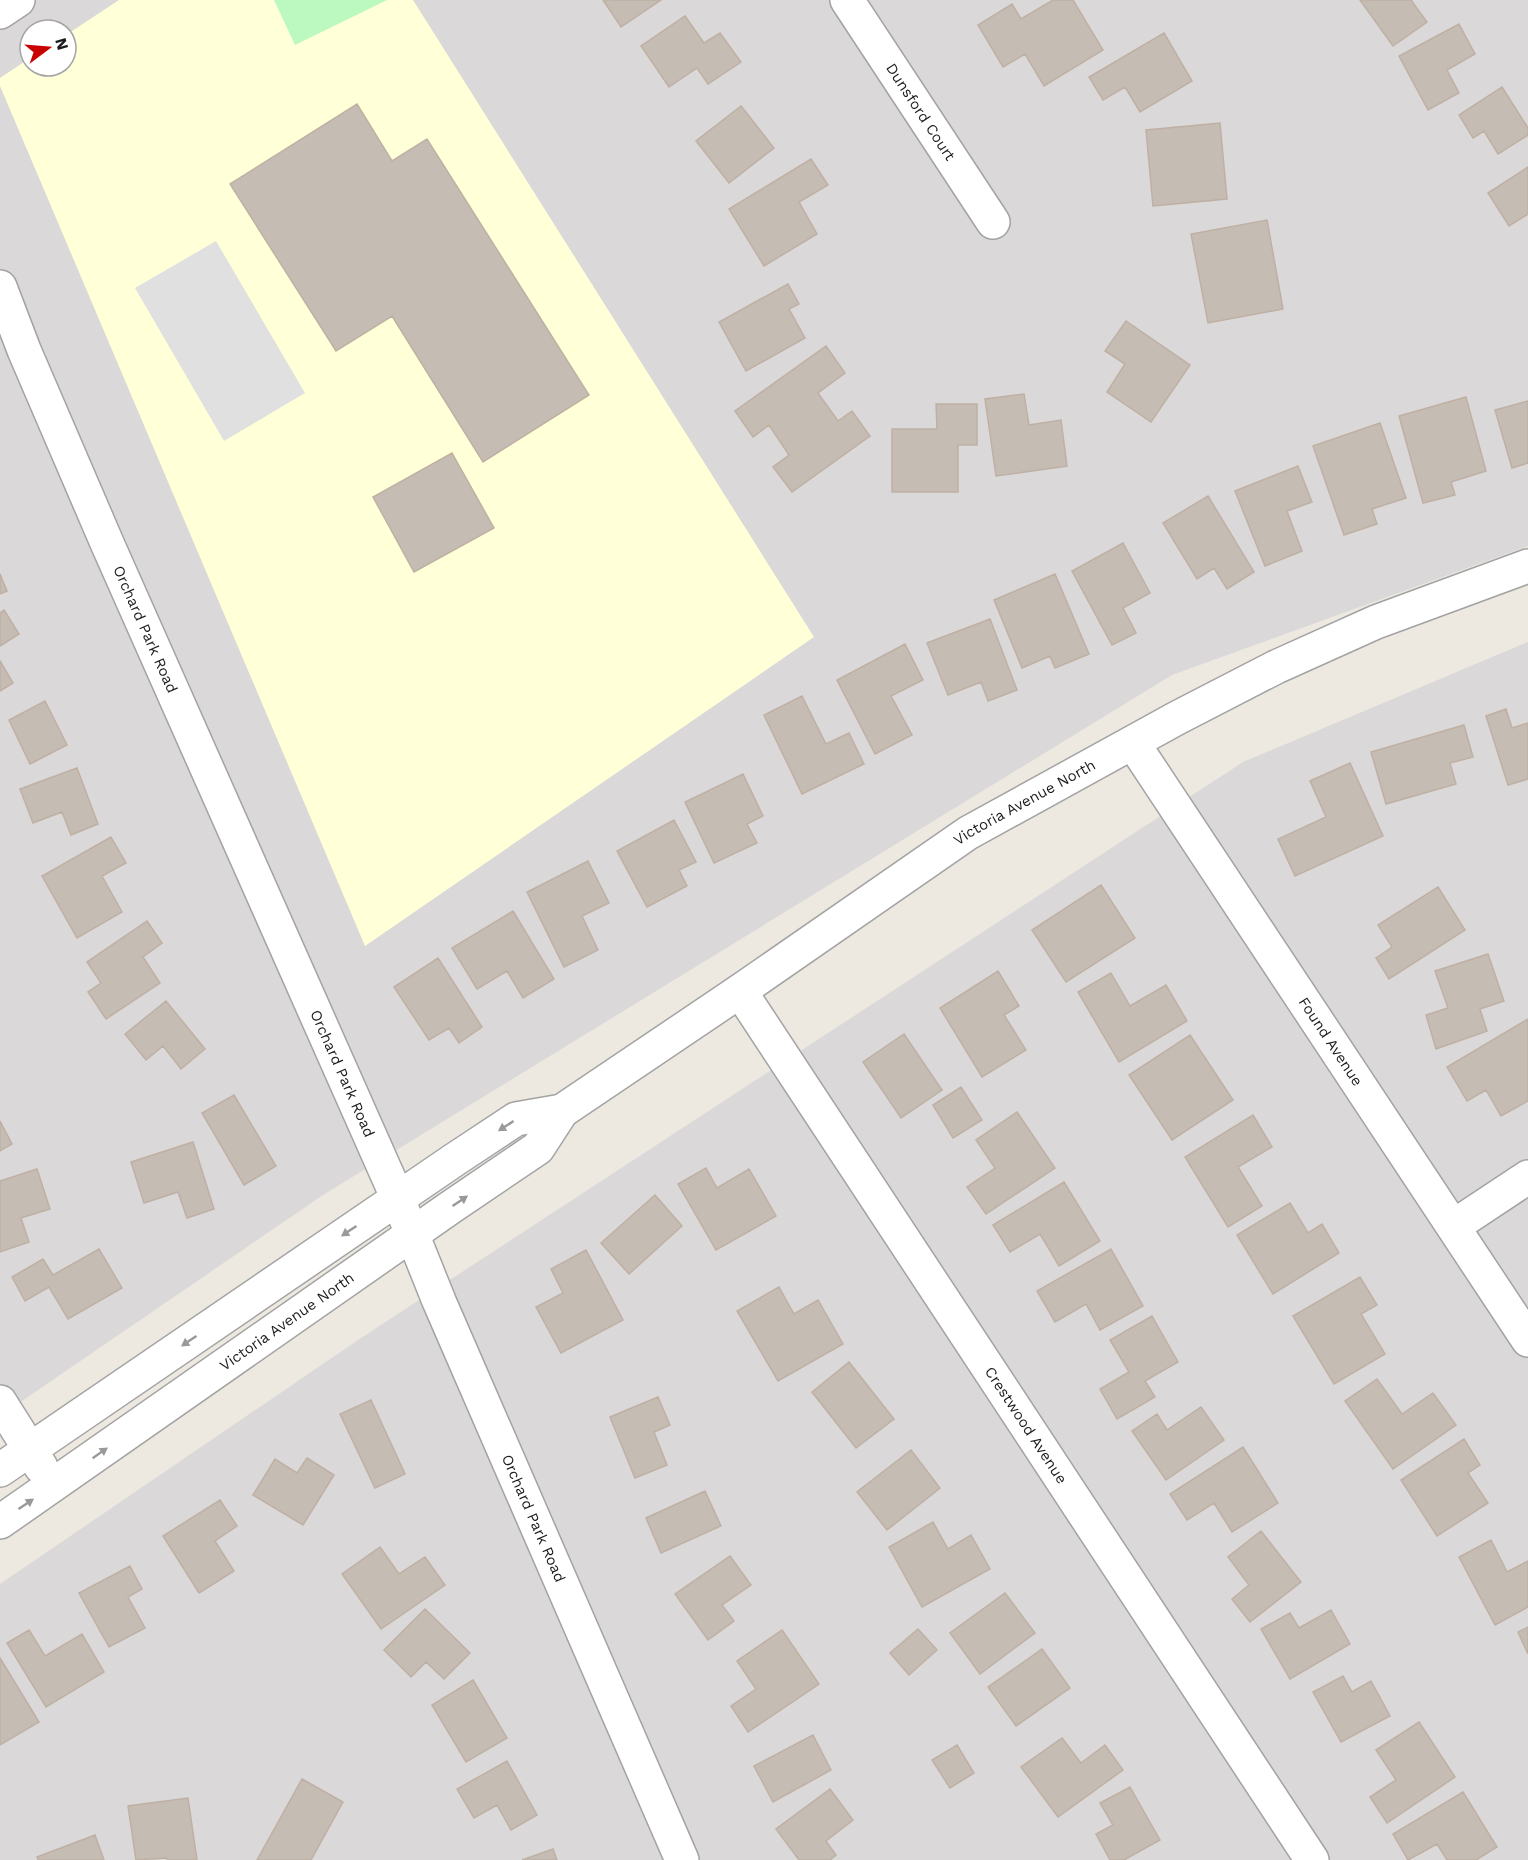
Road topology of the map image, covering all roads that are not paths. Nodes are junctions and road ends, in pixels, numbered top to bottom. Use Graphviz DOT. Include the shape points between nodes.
graph roads {
  1 [pos="18,0"];
  2 [pos="847,0"];
  3 [pos="0,12"];
  4 [pos="993,222"];
  5 [pos="0,287"];
  6 [pos="1528,566"];
  7 [pos="1133,743"];
  8 [pos="740,991"];
  9 [pos="562,1111"];
  10 [pos="1528,1177"];
  11 [pos="398,1199"];
  12 [pos="1454,1226"];
  13 [pos="412,1235"];
  14 [pos="1528,1340"];
  15 [pos="0,1402"];
  16 [pos="31,1449"];
  17 [pos="0,1470"];
  18 [pos="52,1486"];
  19 [pos="0,1522"];
  20 [pos="682,1860"];
  21 [pos="1312,1860"];
  1 -- 3 [label="street"];
  2 -- 4 [label="street, Dunsford Court"];
  5 -- 11 [label="street, Orchard Park Road" via="107,543"];
  6 -- 7 [label="street, Victoria Avenue North" via="1376,622 1276,667"];
  7 -- 8 [label="street, Victoria Avenue North" via="968,833"];
  7 -- 12 [label="street, Found Avenue"];
  8 -- 9 [label="street, Victoria Avenue North"];
  8 -- 21 [label="street, Crestwood Avenue"];
  9 -- 11 [label="street, Victoria Avenue North, one-way" via="516,1119"];
  13 -- 9 [label="street, Victoria Avenue North, one-way" via="538,1149"];
  10 -- 12 [label="street"];
  11 -- 13 [label="street, Orchard Park Road"];
  11 -- 16 [label="street, Victoria Avenue North, one-way"];
  12 -- 14 [label="street, Found Avenue"];
  18 -- 13 [label="street, Victoria Avenue North, one-way"];
  13 -- 20 [label="street, Orchard Park Road"];
  15 -- 16 [label="street"];
  16 -- 17 [label="street, Victoria Avenue North"];
  16 -- 18 [label="street"];
  19 -- 18 [label="street, Victoria Avenue North, one-way"];
}
